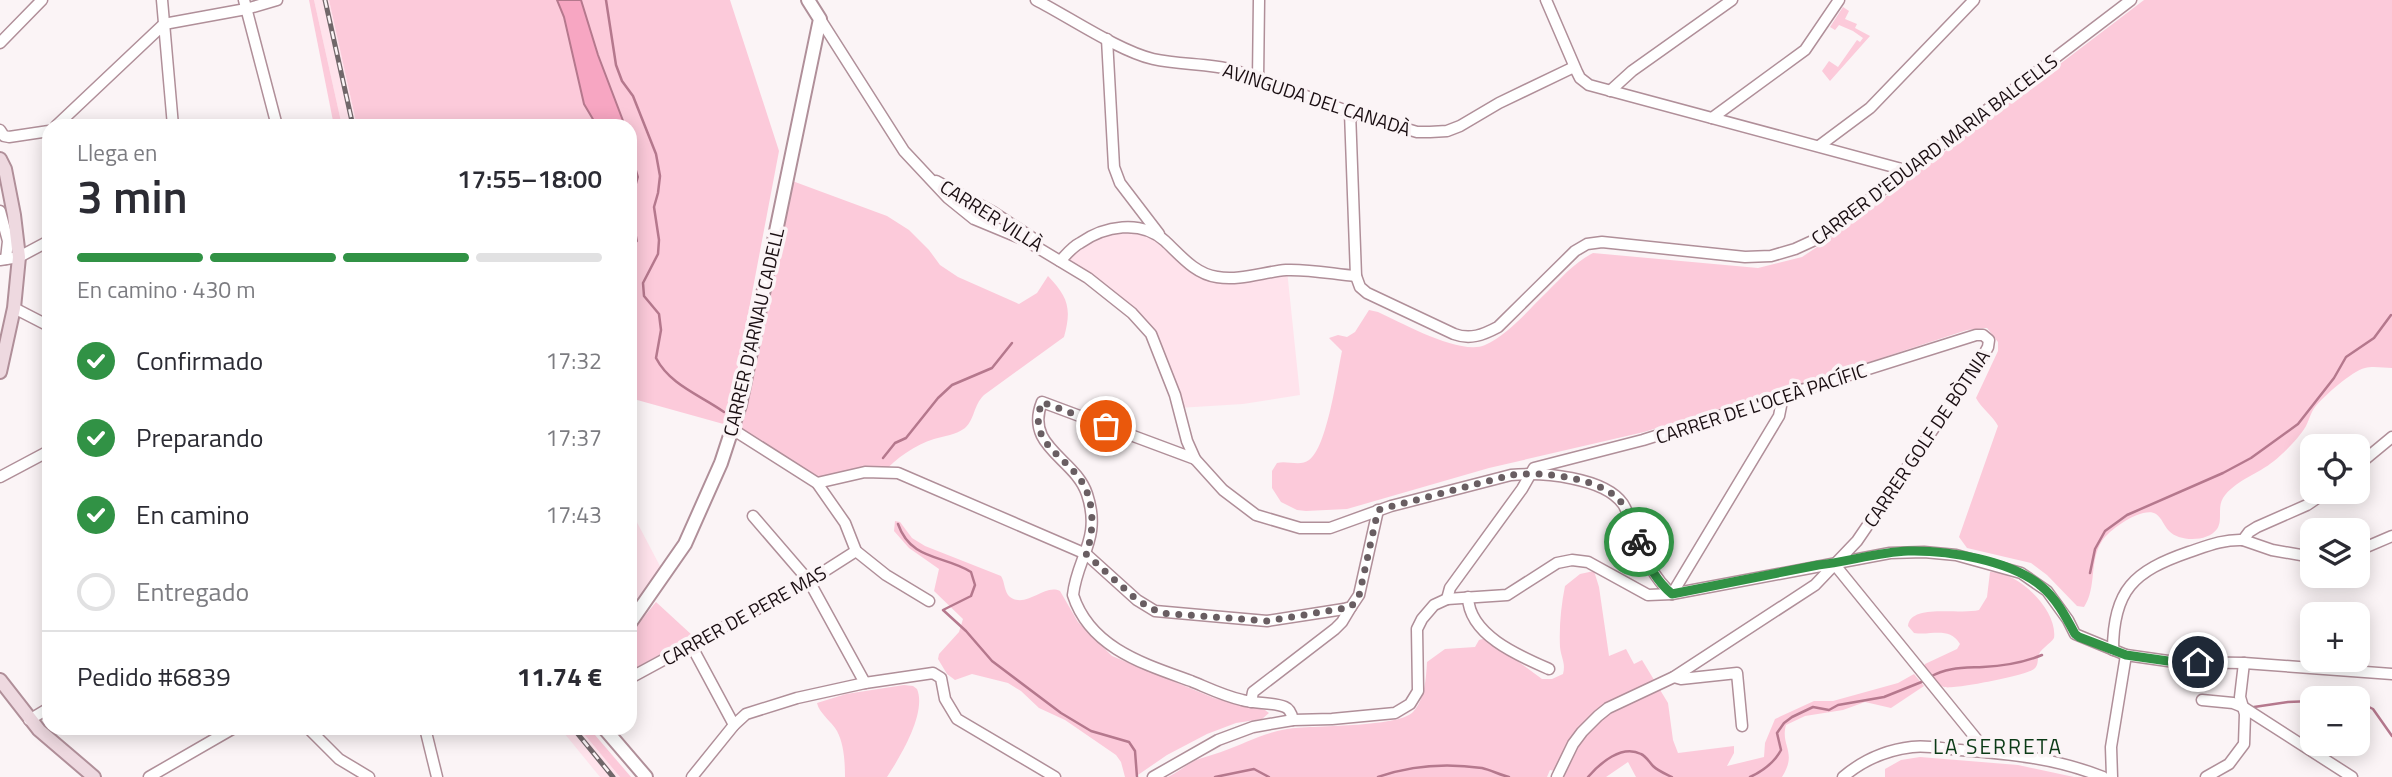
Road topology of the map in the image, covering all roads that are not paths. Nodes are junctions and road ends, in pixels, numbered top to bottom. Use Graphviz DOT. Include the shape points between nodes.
graph roads {
  1 [pos="42,0"];
  2 [pos="162,0"];
  3 [pos="277,0"];
  4 [pos="808,0"];
  5 [pos="1037,0"];
  6 [pos="1259,0"];
  7 [pos="1546,0"];
  8 [pos="1732,0"];
  9 [pos="1839,0"];
  10 [pos="1974,0"];
  11 [pos="2131,0"];
  12 [pos="245,4"];
  13 [pos="820,19"];
  14 [pos="164,24"];
  15 [pos="1107,39"];
  16 [pos="0,43"];
  17 [pos="1574,67"];
  18 [pos="1580,78"];
  19 [pos="1258,80"];
  20 [pos="1610,91"];
  21 [pos="1350,112"];
  22 [pos="1482,115"];
  23 [pos="1712,118"];
  24 [pos="63,119"];
  25 [pos="172,119"];
  26 [pos="275,119"];
  27 [pos="42,132"];
  28 [pos="2,133"];
  29 [pos="1819,146"];
  30 [pos="0,159"];
  31 [pos="1909,171"];
  32 [pos="0,178"];
  33 [pos="8,192"];
  34 [pos="0,211"];
  35 [pos="1162,238"];
  36 [pos="42,244"];
  37 [pos="8,258"];
  38 [pos="1060,261"];
  39 [pos="1356,276"];
  40 [pos="14,308"];
  41 [pos="42,322"];
  42 [pos="1990,342"];
  43 [pos="0,372"];
  44 [pos="1778,398"];
  45 [pos="732,429"];
  46 [pos="2392,437"];
  47 [pos="42,455"];
  48 [pos="2370,455"];
  49 [pos="1195,459"];
  50 [pos="1530,474"];
  51 [pos="0,477"];
  52 [pos="817,483"];
  53 [pos="2308,504"];
  54 [pos="1378,510"];
  55 [pos="753,516"];
  56 [pos="2392,536"];
  57 [pos="2243,540"];
  58 [pos="2370,545"];
  59 [pos="856,551"];
  60 [pos="1086,554"];
  61 [pos="2300,555"];
  62 [pos="1835,565"];
  63 [pos="810,581"];
  64 [pos="1672,594"];
  65 [pos="1468,597"];
  66 [pos="1447,599"];
  67 [pos="929,601"];
  68 [pos="1351,607"];
  69 [pos="637,613"];
  70 [pos="691,645"];
  71 [pos="2113,650"];
  72 [pos="2126,655"];
  73 [pos="2244,663"];
  74 [pos="1549,669"];
  75 [pos="637,674"];
  76 [pos="2392,674"];
  77 [pos="1674,677"];
  78 [pos="1,682"];
  79 [pos="865,683"];
  80 [pos="2202,700"];
  81 [pos="1251,702"];
  82 [pos="2243,707"];
  83 [pos="42,712"];
  84 [pos="29,720"];
  85 [pos="1293,720"];
  86 [pos="734,725"];
  87 [pos="1742,726"];
  88 [pos="42,731"];
  89 [pos="46,735"];
  90 [pos="222,735"];
  91 [pos="315,735"];
  92 [pos="427,735"];
  93 [pos="610,735"];
  94 [pos="1987,752"];
  95 [pos="94,777"];
  96 [pos="149,777"];
  97 [pos="369,777"];
  98 [pos="437,777"];
  99 [pos="646,777"];
  100 [pos="692,777"];
  101 [pos="1055,777"];
  102 [pos="1153,777"];
  103 [pos="1557,777"];
  104 [pos="1843,777"];
  105 [pos="2103,777"];
  106 [pos="2112,777"];
  107 [pos="2206,777"];
  108 [pos="2352,777"];
  1 -- 16 [label="street"];
  2 -- 14 [label="street"];
  3 -- 12 [label="street"];
  4 -- 13 [label="street, CARRER VILLÀ"];
  5 -- 15 [label="street, AVINGUDA DEL CANADÀ"];
  6 -- 19 [label="street"];
  7 -- 17 [label="street"];
  8 -- 20 [label="street"];
  9 -- 23 [label="street" via="1805,50"];
  10 -- 29 [label="street" via="1870,108"];
  11 -- 31 [label="street, CARRER D'EDUARD MARIA BALCELLS"];
  12 -- 14 [label="street"];
  12 -- 26 [label="street"];
  13 -- 38 [label="street, CARRER VILLÀ" via="916,165 1017,228"];
  13 -- 45 [label="street, CARRER D'ARNAU CADELL"];
  14 -- 24 [label="street"];
  14 -- 25 [label="street"];
  15 -- 19 [label="street, AVINGUDA DEL CANADÀ" via="1152,59 1218,66"];
  15 -- 35 [label="street" via="1114,167 1120,183"];
  17 -- 18 [label="street"];
  17 -- 22 [label="street, AVINGUDA DEL CANADÀ"];
  18 -- 20 [label="street"];
  18 -- 22 [label="street, AVINGUDA DEL CANADÀ" via="1546,85"];
  19 -- 21 [label="street, AVINGUDA DEL CANADÀ"];
  20 -- 23 [label="street"];
  21 -- 22 [label="street, AVINGUDA DEL CANADÀ" via="1430,132 1447,131"];
  21 -- 39 [label="street"];
  23 -- 29 [label="street"];
  27 -- 28 [label="street" via="9,137"];
  29 -- 31 [label="street"];
  30 -- 33 [label="main road"];
  31 -- 39 [label="street, CARRER D'EDUARD MARIA BALCELLS" via="1819,238 1771,256 1587,244 1498,327 1473,337 1454,334 1367,293"];
  32 -- 33 [label="main road"];
  33 -- 37 [label="main road" via="14,215"];
  34 -- 37 [label="street"];
  35 -- 38 [label="street" via="1145,229 1119,227 1078,243"];
  35 -- 39 [label="street" via="1200,272 1215,277 1231,279 1287,270"];
  36 -- 37 [label="street"];
  37 -- 40 [label="main road"];
  38 -- 49 [label="street, CARRER VILLÀ" via="1132,313 1151,334"];
  40 -- 41 [label="street"];
  40 -- 43 [label="main road"];
  42 -- 44 [label="street, CARRER DE L'OCEÀ PACÍFIC" via="1976,335"];
  42 -- 62 [label="street, CARRER GOLF DE BÒTNIA" via="1857,541"];
  44 -- 50 [label="street, CARRER DE L'OCEÀ PACÍFIC" via="1534,468"];
  44 -- 64 [label="street" via="1782,405 1779,416"];
  45 -- 52 [label="street"];
  45 -- 69 [label="street, CARRER D'ARNAU CADELL" via="685,544"];
  46 -- 48 [label="street"];
  47 -- 51 [label="street"];
  49 -- 54 [label="street" via="1237,502 1266,519 1315,529"];
  49 -- 60 [label="street" via="1042,402 1038,412 1041,436 1079,477 1087,494 1092,517"];
  50 -- 54 [label="street"];
  50 -- 64 [label="street" via="1590,483 1616,498 1623,504 1646,563"];
  50 -- 66 [label="street" via="1450,588"];
  52 -- 59 [label="street" via="845,523"];
  52 -- 60 [label="street" via="865,472 898,473"];
  53 -- 57 [label="street" via="2257,527"];
  54 -- 68 [label="street" via="1359,596"];
  55 -- 63 [label="street"];
  56 -- 58 [label="street"];
  57 -- 61 [label="street"];
  57 -- 71 [label="street" via="2219,542 2141,573 2117,608"];
  59 -- 63 [label="street, CARRER DE PERE MAS"];
  59 -- 67 [label="street"];
  60 -- 68 [label="street" via="1137,600 1160,613 1268,621"];
  60 -- 81 [label="street" via="1073,595 1106,642 1137,661"];
  62 -- 64 [label="street"];
  62 -- 71 [label="street" via="1906,551 1956,555 2006,567 2047,591 2075,634"];
  62 -- 77 [label="street, CARRER GOLF DE BÒTNIA" via="1805,592"];
  62 -- 94 [label="street"];
  63 -- 70 [label="street, CARRER DE PERE MAS"];
  63 -- 79 [label="street"];
  64 -- 65 [label="street" via="1648,595 1588,562 1572,560 1557,563 1507,596"];
  65 -- 66 [label="street"];
  65 -- 74 [label="street" via="1471,615 1480,627"];
  66 -- 85 [label="street" via="1434,605 1417,629 1418,691 1410,704 1395,713"];
  68 -- 81 [label="street" via="1335,629 1255,690"];
  70 -- 75 [label="street, CARRER DE PERE MAS"];
  70 -- 86 [label="street"];
  71 -- 72 [label="street"];
  72 -- 73 [label="street" via="2175,662"];
  72 -- 106 [label="street" via="2113,736"];
  73 -- 76 [label="street"];
  73 -- 82 [label="street"];
  77 -- 87 [label="street" via="1737,673"];
  77 -- 103 [label="street, CARRER GOLF DE BÒTNIA" via="1598,716 1581,732"];
  78 -- 84 [label="main road"];
  79 -- 86 [label="street" via="797,698 746,715"];
  79 -- 101 [label="street" via="938,675 957,719"];
  80 -- 82 [label="street"];
  81 -- 85 [label="street" via="1285,707"];
  82 -- 107 [label="street" via="2241,751"];
  82 -- 108 [label="street"];
  83 -- 84 [label="street"];
  84 -- 88 [label="main road"];
  85 -- 102 [label="street" via="1228,736"];
  86 -- 100 [label="street"];
  89 -- 95 [label="main road"];
  90 -- 96 [label="street"];
  91 -- 97 [label="street" via="339,759"];
  92 -- 98 [label="street"];
  93 -- 99 [label="street"];
  94 -- 104 [label="street" via="1903,748 1868,760"];
  94 -- 105 [label="street" via="2055,761"];
}
